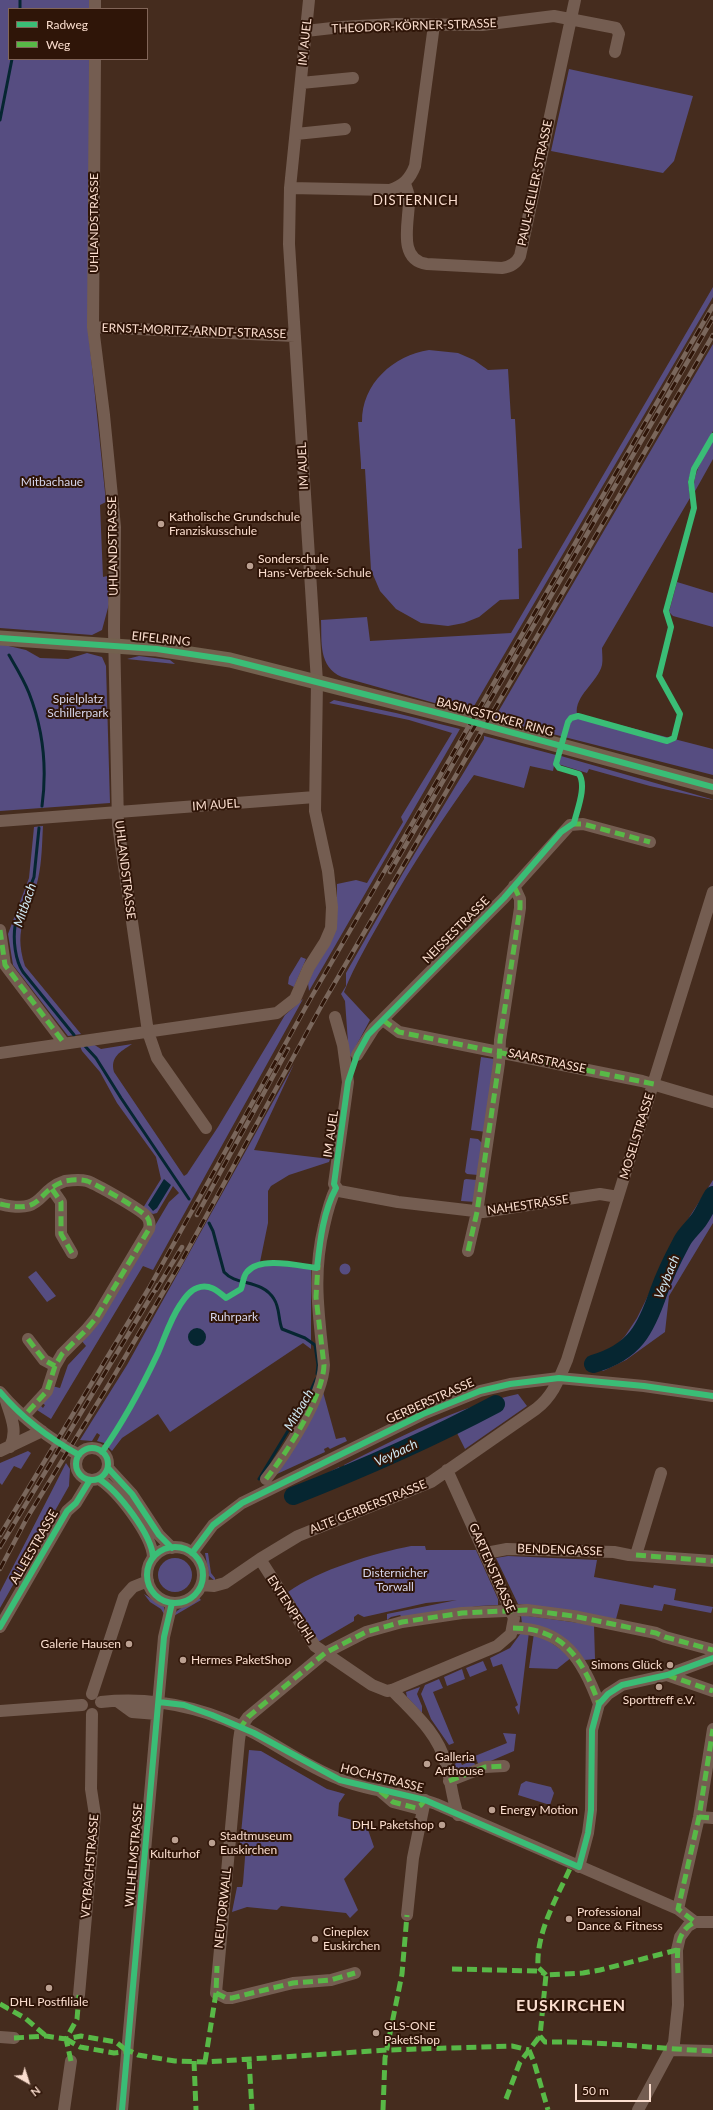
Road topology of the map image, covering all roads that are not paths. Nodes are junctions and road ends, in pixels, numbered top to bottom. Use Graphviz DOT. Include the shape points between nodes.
graph roads {
  1 [pos="309,0"];
  2 [pos="575,0"];
  3 [pos="570,18"];
  4 [pos="434,26"];
  5 [pos="306,31"];
  6 [pos="615,52"];
  7 [pos="95,60"];
  8 [pos="353,78"];
  9 [pos="301,83"];
  10 [pos="345,129"];
  11 [pos="296,134"];
  12 [pos="405,183"];
  13 [pos="290,188"];
  14 [pos="93,327"];
  15 [pos="295,336"];
  16 [pos="0,638"];
  17 [pos="114,645"];
  18 [pos="317,682"];
  19 [pos="713,787"];
  20 [pos="315,798"];
  21 [pos="118,812"];
  22 [pos="0,821"];
  23 [pos="650,842"];
  24 [pos="514,886"];
  25 [pos="713,892"];
  26 [pos="0,930"];
  27 [pos="335,1017"];
  28 [pos="383,1020"];
  29 [pos="148,1032"];
  30 [pos="64,1043"];
  31 [pos="500,1052"];
  32 [pos="0,1053"];
  33 [pos="356,1055"];
  34 [pos="654,1084"];
  35 [pos="713,1102"];
  36 [pos="206,1128"];
  37 [pos="336,1188"];
  38 [pos="52,1189"];
  39 [pos="618,1197"];
  40 [pos="0,1204"];
  41 [pos="477,1212"];
  42 [pos="468,1251"];
  43 [pos="72,1253"];
  44 [pos="28,1339"];
  45 [pos="55,1366"];
  46 [pos="560,1378"];
  47 [pos="2,1395"];
  48 [pos="713,1396"];
  49 [pos="24,1416"];
  50 [pos="42,1431"];
  51 [pos="5,1449"];
  52 [pos="79,1455"];
  53 [pos="108,1468"];
  54 [pos="447,1470"];
  55 [pos="660,1473"];
  56 [pos="90,1478"];
  57 [pos="266,1479"];
  58 [pos="172,1548"];
  59 [pos="486,1553"];
  60 [pos="192,1554"];
  61 [pos="636,1555"];
  62 [pos="153,1558"];
  63 [pos="260,1559"];
  64 [pos="713,1561"];
  65 [pos="148,1581"];
  66 [pos="201,1585"];
  67 [pos="172,1603"];
  68 [pos="511,1610"];
  69 [pos="0,1627"];
  70 [pos="513,1628"];
  71 [pos="713,1650"];
  72 [pos="325,1653"];
  73 [pos="713,1658"];
  74 [pos="667,1675"];
  75 [pos="392,1690"];
  76 [pos="713,1691"];
  77 [pos="97,1698"];
  78 [pos="599,1704"];
  79 [pos="158,1708"];
  80 [pos="87,1709"];
  81 [pos="0,1711"];
  82 [pos="241,1727"];
  83 [pos="713,1728"];
  84 [pos="504,1766"];
  85 [pos="450,1784"];
  86 [pos="430,1802"];
  87 [pos="458,1815"];
  88 [pos="699,1817"];
  89 [pos="713,1818"];
  90 [pos="579,1867"];
  91 [pos="678,1909"];
  92 [pos="407,1915"];
  93 [pos="695,1922"];
  94 [pos="713,1922"];
  95 [pos="355,1973"];
  96 [pos="79,1995"];
  97 [pos="0,2037"];
  98 [pos="14,2038"];
  99 [pos="671,2050"];
  100 [pos="713,2051"];
  101 [pos="71,2062"];
  102 [pos="64,2110"];
  103 [pos="122,2110"];
  104 [pos="638,2110"];
  1 -- 5 [label="street, IM AUEL"];
  2 -- 3 [label="street, PAUL-KELLER-STRASSE"];
  3 -- 4 [label="street, THEODOR-KÖRNER-STRASSE" via="554,16 482,25"];
  3 -- 6 [label="street" via="616,28 619,34"];
  3 -- 12 [label="street, PAUL-KELLER-STRASSE" via="520,256 516,262 502,268 427,264 417,261 407,246 409,197"];
  4 -- 5 [label="street, THEODOR-KÖRNER-STRASSE" via="369,25"];
  4 -- 12 [label="street" via="415,166"];
  5 -- 9 [label="street, IM AUEL"];
  7 -- 14 [label="street, UHLANDSTRASSE"];
  8 -- 9 [label="street, IM AUEL"];
  9 -- 11 [label="street, IM AUEL"];
  10 -- 11 [label="street"];
  11 -- 13 [label="street, IM AUEL"];
  12 -- 13 [label="street" via="383,190"];
  13 -- 15 [label="street, IM AUEL" via="289,244"];
  14 -- 15 [label="street, ERNST-MORITZ-ARNDT-STRASSE"];
  14 -- 17 [label="street, UHLANDSTRASSE" via="115,527"];
  15 -- 18 [label="street, IM AUEL"];
  16 -- 17 [label="main road, EIFELRING"];
  17 -- 18 [label="main road, EIFELRING" via="215,657"];
  17 -- 21 [label="street, UHLANDSTRASSE"];
  18 -- 19 [label="main road, BASINGSTOKER RING" via="469,720"];
  18 -- 20 [label="street, IM AUEL"];
  20 -- 21 [label="street, IM AUEL"];
  20 -- 29 [label="street, IM AUEL" via="316,817 330,885 332,922 329,934 309,967 295,999 272,1015"];
  21 -- 22 [label="street, IM AUEL"];
  21 -- 29 [label="street, UHLANDSTRASSE"];
  23 -- 24 [label="street, NEISSESTRASSE" via="583,824 570,825"];
  24 -- 28 [label="street, NEISSESTRASSE"];
  24 -- 31 [label="street" via="520,899 520,908"];
  25 -- 34 [label="street, MOSELSTRASSE"];
  26 -- 30 [label="street" via="5,965"];
  27 -- 37 [label="street, IM AUEL" via="343,1045 348,1082 334,1184"];
  28 -- 31 [label="street, SAARSTRASSE" via="399,1032"];
  28 -- 33 [label="street, NEISSESTRASSE" via="368,1036"];
  29 -- 30 [label="street, IM AUEL"];
  29 -- 36 [label="street, UHLANDSTRASSE" via="157,1058"];
  30 -- 32 [label="street, IM AUEL"];
  31 -- 34 [label="street, SAARSTRASSE"];
  31 -- 41 [label="street"];
  34 -- 35 [label="street, SAARSTRASSE"];
  34 -- 39 [label="street, MOSELSTRASSE"];
  37 -- 41 [label="street" via="351,1194"];
  37 -- 57 [label="street" via="330,1200 317,1268 316,1297 324,1376 305,1418"];
  38 -- 40 [label="street" via="31,1205 14,1207"];
  38 -- 43 [label="street" via="62,1204 61,1234"];
  38 -- 45 [label="street" via="70,1180 88,1181 144,1214 150,1222 90,1326 67,1348"];
  39 -- 41 [label="street, NAHESTRASSE" via="600,1194 501,1211"];
  39 -- 46 [label="street, MOSELSTRASSE"];
  41 -- 42 [label="street, NAHESTRASSE"];
  44 -- 45 [label="street" via="44,1360"];
  45 -- 49 [label="street" via="47,1391"];
  46 -- 48 [label="street, GERBERSTRASSE"];
  46 -- 54 [label="street, ALTE GERBERSTRASSE" via="543,1403"];
  46 -- 60 [label="street, GERBERSTRASSE" via="491,1388 423,1414 233,1509 208,1531"];
  47 -- 49 [label="street"];
  47 -- 51 [label="street" via="14,1427 14,1437"];
  49 -- 50 [label="street"];
  50 -- 51 [label="street"];
  50 -- 52 [label="street"];
  52 -- 53 [label="street" via="88,1449 99,1450 106,1456"];
  52 -- 56 [label="street" via="76,1466"];
  53 -- 56 [label="street" via="104,1474"];
  53 -- 58 [label="street" via="132,1494 162,1538"];
  54 -- 59 [label="street, GARTENSTRASSE"];
  54 -- 63 [label="street, ALTE GERBERSTRASSE" via="419,1487 305,1533"];
  55 -- 61 [label="street"];
  56 -- 62 [label="street" via="110,1487 131,1512 153,1550"];
  56 -- 69 [label="street, ALLEESTRASSE" via="78,1484 67,1512"];
  58 -- 60 [label="street" via="181,1548"];
  58 -- 62 [label="street" via="160,1552"];
  59 -- 61 [label="street, BENDENGASSE" via="514,1549"];
  59 -- 68 [label="street, GARTENSTRASSE"];
  60 -- 66 [label="street" via="202,1568"];
  61 -- 64 [label="street, BENDENGASSE"];
  62 -- 65 [label="street" via="148,1569"];
  63 -- 66 [label="street, ALTE GERBERSTRASSE" via="225,1583 214,1586"];
  63 -- 72 [label="street, ENTENPFUHL" via="309,1639"];
  65 -- 67 [label="street" via="156,1596"];
  65 -- 77 [label="street" via="133,1587 124,1597"];
  66 -- 67 [label="street" via="190,1599"];
  67 -- 79 [label="street, WILHELMSTRASSE" via="164,1637"];
  68 -- 70 [label="street, GARTENSTRASSE" via="514,1618"];
  68 -- 71 [label="street" via="573,1616 656,1633"];
  68 -- 72 [label="street" via="462,1613 395,1624 366,1632"];
  70 -- 75 [label="street, GARTENSTRASSE" via="507,1639 497,1646"];
  70 -- 78 [label="street" via="541,1632 567,1648 583,1666"];
  72 -- 75 [label="street, ENTENPFUHL" via="372,1685 387,1691"];
  72 -- 82 [label="street" via="248,1717"];
  73 -- 74 [label="street"];
  74 -- 76 [label="street"];
  74 -- 78 [label="street" via="622,1685"];
  75 -- 85 [label="street" via="424,1722 437,1741 446,1762"];
  77 -- 79 [label="street, HOCHSTRASSE" via="117,1701 132,1712"];
  77 -- 80 [label="street" via="84,1699"];
  77 -- 80 [label="street" via="98,1711"];
  78 -- 90 [label="street" via="592,1730 591,1810"];
  79 -- 82 [label="street, HOCHSTRASSE" via="170,1702 194,1708"];
  79 -- 103 [label="street, WILHELMSTRASSE"];
  80 -- 81 [label="street"];
  80 -- 96 [label="street, VEYBACHSTRASSE" via="91,1789 95,1815"];
  82 -- 86 [label="street, HOCHSTRASSE" via="334,1778 378,1790 393,1802 416,1808"];
  82 -- 95 [label="street, NEUTORWALL" via="234,1779 216,1993 232,1998 293,1983 331,1980"];
  83 -- 88 [label="street"];
  84 -- 85 [label="street" via="485,1768"];
  85 -- 86 [label="street" via="447,1799 442,1803"];
  85 -- 87 [label="street"];
  86 -- 87 [label="street, HOCHSTRASSE"];
  86 -- 92 [label="street" via="413,1858"];
  87 -- 90 [label="street, HOCHSTRASSE"];
  88 -- 89 [label="street"];
  88 -- 91 [label="street"];
  90 -- 91 [label="street, HOCHSTRASSE"];
  91 -- 93 [label="street, HOCHSTRASSE"];
  93 -- 94 [label="street"];
  93 -- 99 [label="street" via="683,1931 678,1943 678,2005"];
  97 -- 98 [label="street"];
  99 -- 100 [label="street"];
  99 -- 104 [label="street"];
  101 -- 102 [label="street"];
}
